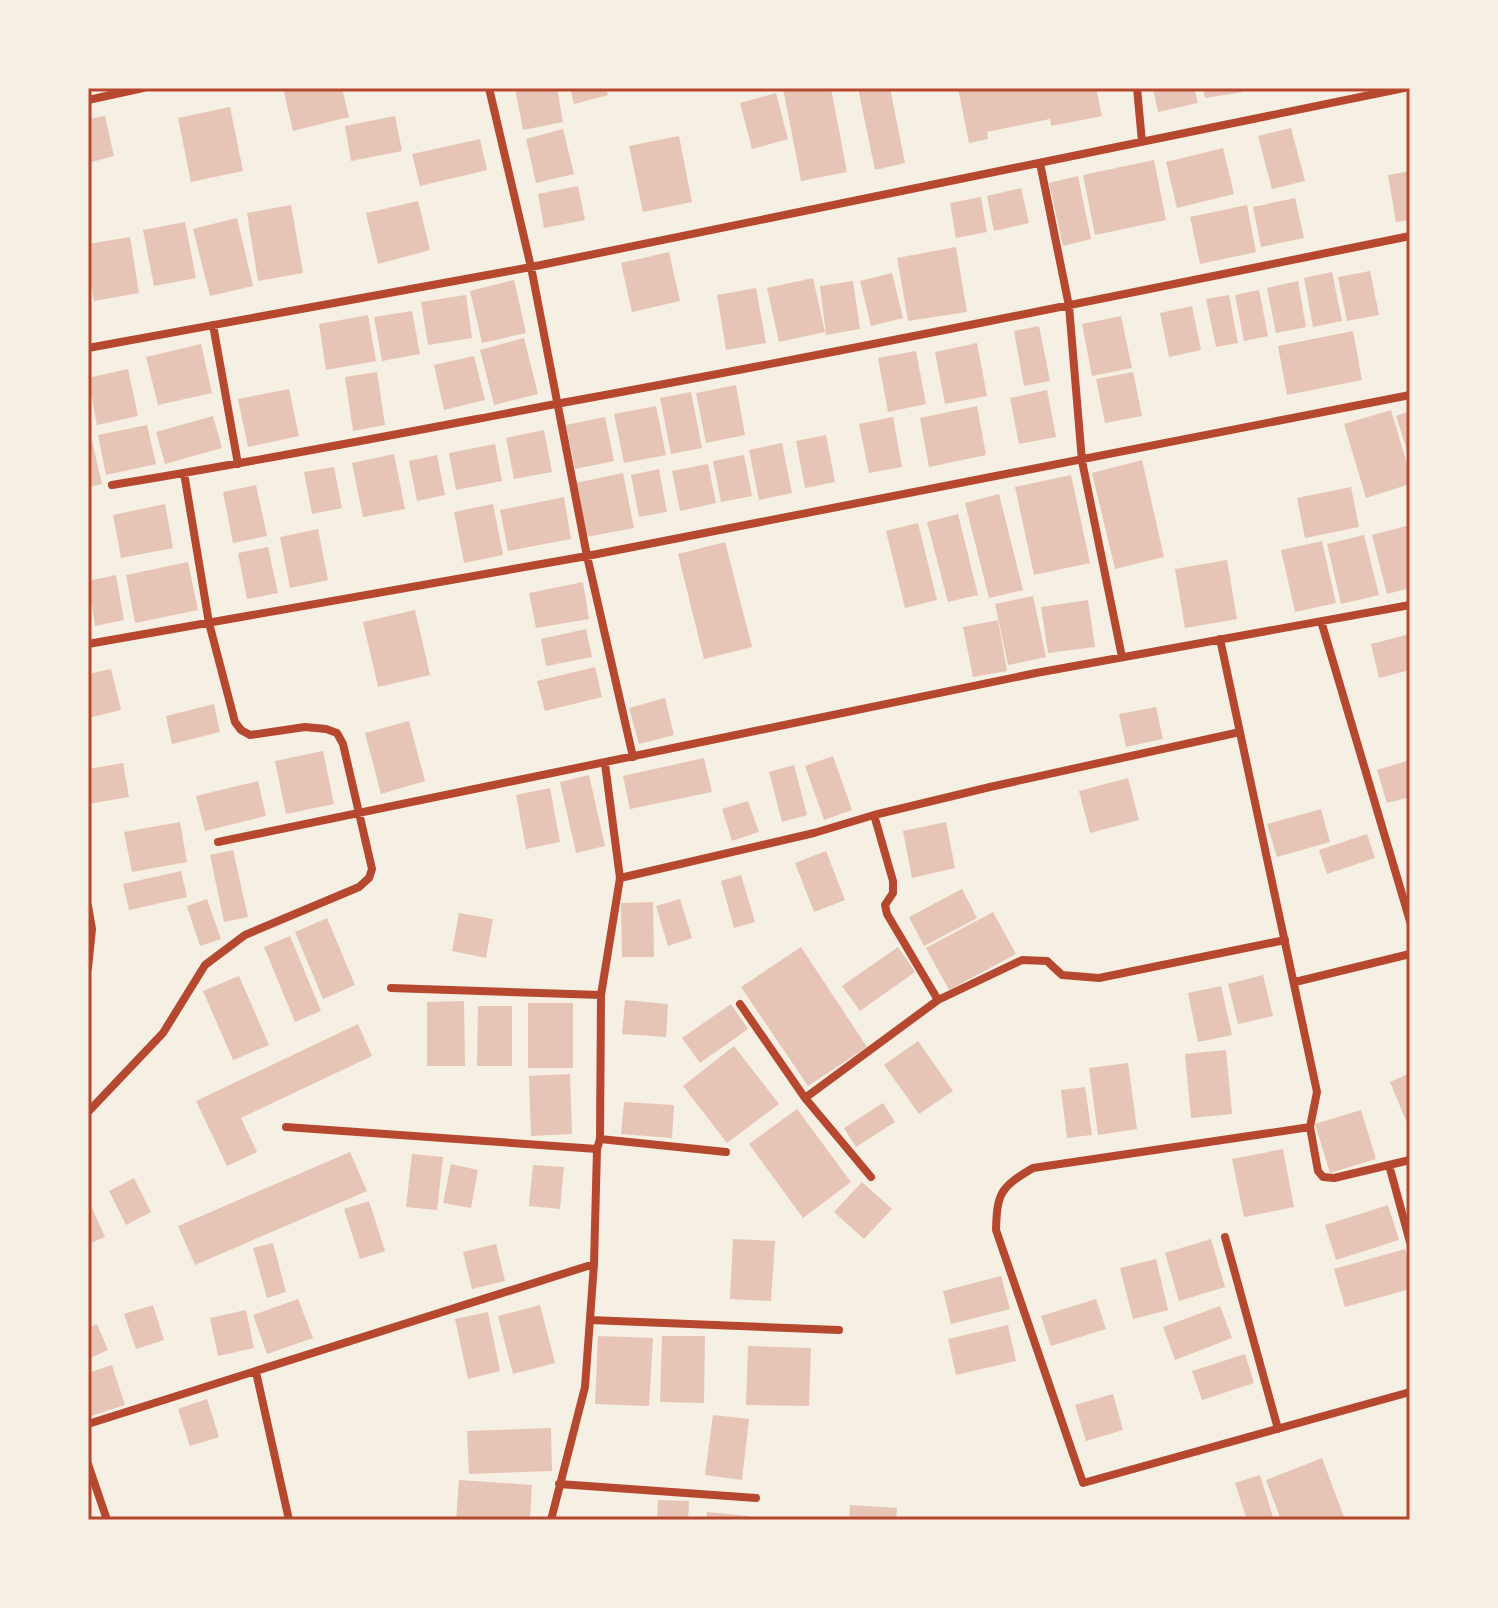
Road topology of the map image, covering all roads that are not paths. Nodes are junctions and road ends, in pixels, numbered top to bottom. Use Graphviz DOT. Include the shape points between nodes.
graph roads {
  1 [pos="143,88"];
  2 [pos="489,88"];
  3 [pos="1137,88"];
  4 [pos="1404,88"];
  5 [pos="88,100"];
  6 [pos="1142,142"];
  7 [pos="1040,163"];
  8 [pos="1410,236"];
  9 [pos="531,267"];
  10 [pos="1069,306"];
  11 [pos="213,325"];
  12 [pos="88,348"];
  13 [pos="1410,395"];
  14 [pos="558,404"];
  15 [pos="1082,461"];
  16 [pos="238,464"];
  17 [pos="184,473"];
  18 [pos="112,485"];
  19 [pos="587,556"];
  20 [pos="1410,605"];
  21 [pos="1321,621"];
  22 [pos="209,623"];
  23 [pos="1220,639"];
  24 [pos="88,644"];
  25 [pos="1122,657"];
  26 [pos="1240,732"];
  27 [pos="633,757"];
  28 [pos="605,764"];
  29 [pos="359,814"];
  30 [pos="874,815"];
  31 [pos="218,842"];
  32 [pos="620,878"];
  33 [pos="88,906"];
  34 [pos="1410,921"];
  35 [pos="1285,940"];
  36 [pos="1410,954"];
  37 [pos="88,968"];
  38 [pos="1295,982"];
  39 [pos="391,988"];
  40 [pos="601,995"];
  41 [pos="938,1000"];
  42 [pos="740,1004"];
  43 [pos="805,1098"];
  44 [pos="88,1112"];
  45 [pos="286,1127"];
  46 [pos="1310,1127"];
  47 [pos="600,1139"];
  48 [pos="597,1149"];
  49 [pos="726,1152"];
  50 [pos="1410,1160"];
  51 [pos="1389,1165"];
  52 [pos="871,1177"];
  53 [pos="1225,1237"];
  54 [pos="1410,1242"];
  55 [pos="594,1264"];
  56 [pos="590,1320"];
  57 [pos="839,1330"];
  58 [pos="256,1372"];
  59 [pos="1410,1392"];
  60 [pos="88,1424"];
  61 [pos="1278,1429"];
  62 [pos="88,1464"];
  63 [pos="559,1484"];
  64 [pos="756,1498"];
  65 [pos="107,1520"];
  66 [pos="289,1520"];
  67 [pos="551,1520"];
  1 -- 5 [label="street"];
  2 -- 9 [label="street"];
  3 -- 6 [label="street"];
  4 -- 6 [label="street"];
  6 -- 7 [label="street"];
  7 -- 9 [label="street"];
  7 -- 10 [label="street"];
  8 -- 10 [label="street"];
  9 -- 11 [label="street"];
  9 -- 14 [label="street"];
  10 -- 14 [label="street"];
  10 -- 15 [label="street"];
  11 -- 12 [label="street"];
  11 -- 16 [label="street"];
  13 -- 15 [label="street"];
  14 -- 16 [label="street"];
  14 -- 19 [label="street"];
  15 -- 19 [label="street"];
  15 -- 25 [label="street"];
  16 -- 17 [label="street"];
  17 -- 18 [label="street"];
  17 -- 22 [label="street"];
  19 -- 22 [label="street"];
  19 -- 27 [label="street"];
  20 -- 21 [label="street"];
  21 -- 23 [label="street"];
  21 -- 34 [label="street"];
  22 -- 24 [label="street"];
  22 -- 29 [label="street" via="241,730 250,735 305,727 337,733"];
  23 -- 25 [label="street"];
  23 -- 26 [label="street"];
  25 -- 27 [label="street"];
  26 -- 30 [label="street"];
  26 -- 35 [label="street"];
  27 -- 28 [label="street"];
  28 -- 29 [label="street"];
  28 -- 32 [label="street"];
  29 -- 31 [label="street"];
  29 -- 44 [label="street" via="372,869 369,878 359,887 245,935 205,965 163,1033"];
  30 -- 32 [label="street"];
  30 -- 41 [label="street" via="893,881 887,914"];
  32 -- 40 [label="street"];
  33 -- 37 [label="street"];
  35 -- 38 [label="street"];
  35 -- 41 [label="street" via="1099,978 1062,975 1047,961 1022,960"];
  36 -- 38 [label="street"];
  38 -- 46 [label="street" via="1317,1092"];
  39 -- 40 [label="street"];
  40 -- 47 [label="street"];
  41 -- 43 [label="street"];
  42 -- 43 [label="street"];
  43 -- 52 [label="street"];
  45 -- 48 [label="street"];
  46 -- 51 [label="street" via="1323,1177"];
  46 -- 61 [label="street" via="1033,1168 1008,1183 997,1203 996,1230 1083,1483"];
  47 -- 48 [label="street"];
  47 -- 49 [label="street"];
  48 -- 55 [label="street"];
  50 -- 51 [label="street"];
  51 -- 54 [label="street"];
  53 -- 61 [label="street"];
  55 -- 56 [label="street"];
  55 -- 58 [label="street"];
  56 -- 57 [label="street"];
  56 -- 63 [label="street" via="585,1387"];
  58 -- 60 [label="street"];
  58 -- 66 [label="street"];
  59 -- 61 [label="street"];
  62 -- 65 [label="street"];
  63 -- 64 [label="street"];
  63 -- 67 [label="street"];
}
